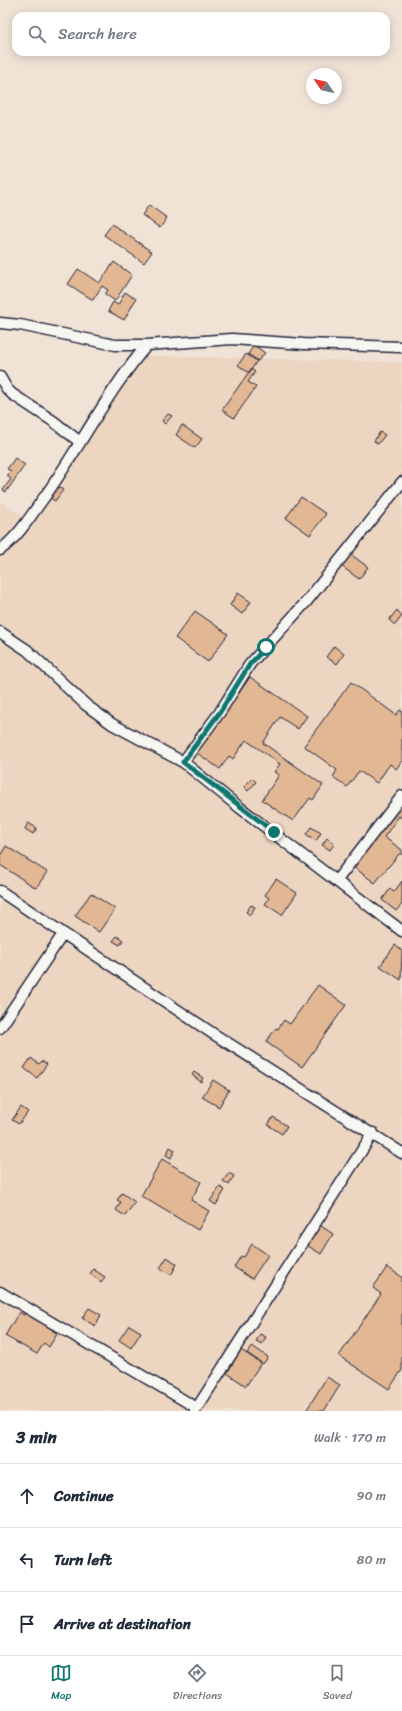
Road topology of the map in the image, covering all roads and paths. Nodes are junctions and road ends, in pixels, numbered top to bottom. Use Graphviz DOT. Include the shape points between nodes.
graph roads {
  1 [pos="0,323"];
  2 [pos="147,345"];
  3 [pos="402,347"];
  4 [pos="0,377"];
  5 [pos="80,442"];
  6 [pos="402,482"];
  7 [pos="0,550"];
  8 [pos="0,632"];
  9 [pos="183,762"];
  10 [pos="402,796"];
  11 [pos="337,880"];
  12 [pos="0,891"];
  13 [pos="402,931"];
  14 [pos="63,934"];
  15 [pos="0,1028"];
  16 [pos="373,1133"];
  17 [pos="402,1153"];
  18 [pos="0,1292"];
  19 [pos="196,1409"];
  1 -- 2 [label="street" via="115,345"];
  2 -- 3 [label="street" via="232,339"];
  2 -- 5 [label="street" via="120,380"];
  4 -- 5 [label="street" via="12,394"];
  5 -- 7 [label="street" via="20,532"];
  6 -- 9 [label="street" via="307,601 250,664 220,712"];
  8 -- 9 [label="street" via="27,650 86,705 112,724"];
  9 -- 11 [label="street"];
  10 -- 11 [label="street"];
  11 -- 13 [label="street"];
  12 -- 14 [label="street"];
  14 -- 15 [label="street"];
  14 -- 16 [label="street"];
  16 -- 17 [label="street"];
  16 -- 19 [label="street"];
  18 -- 19 [label="street"];
}
